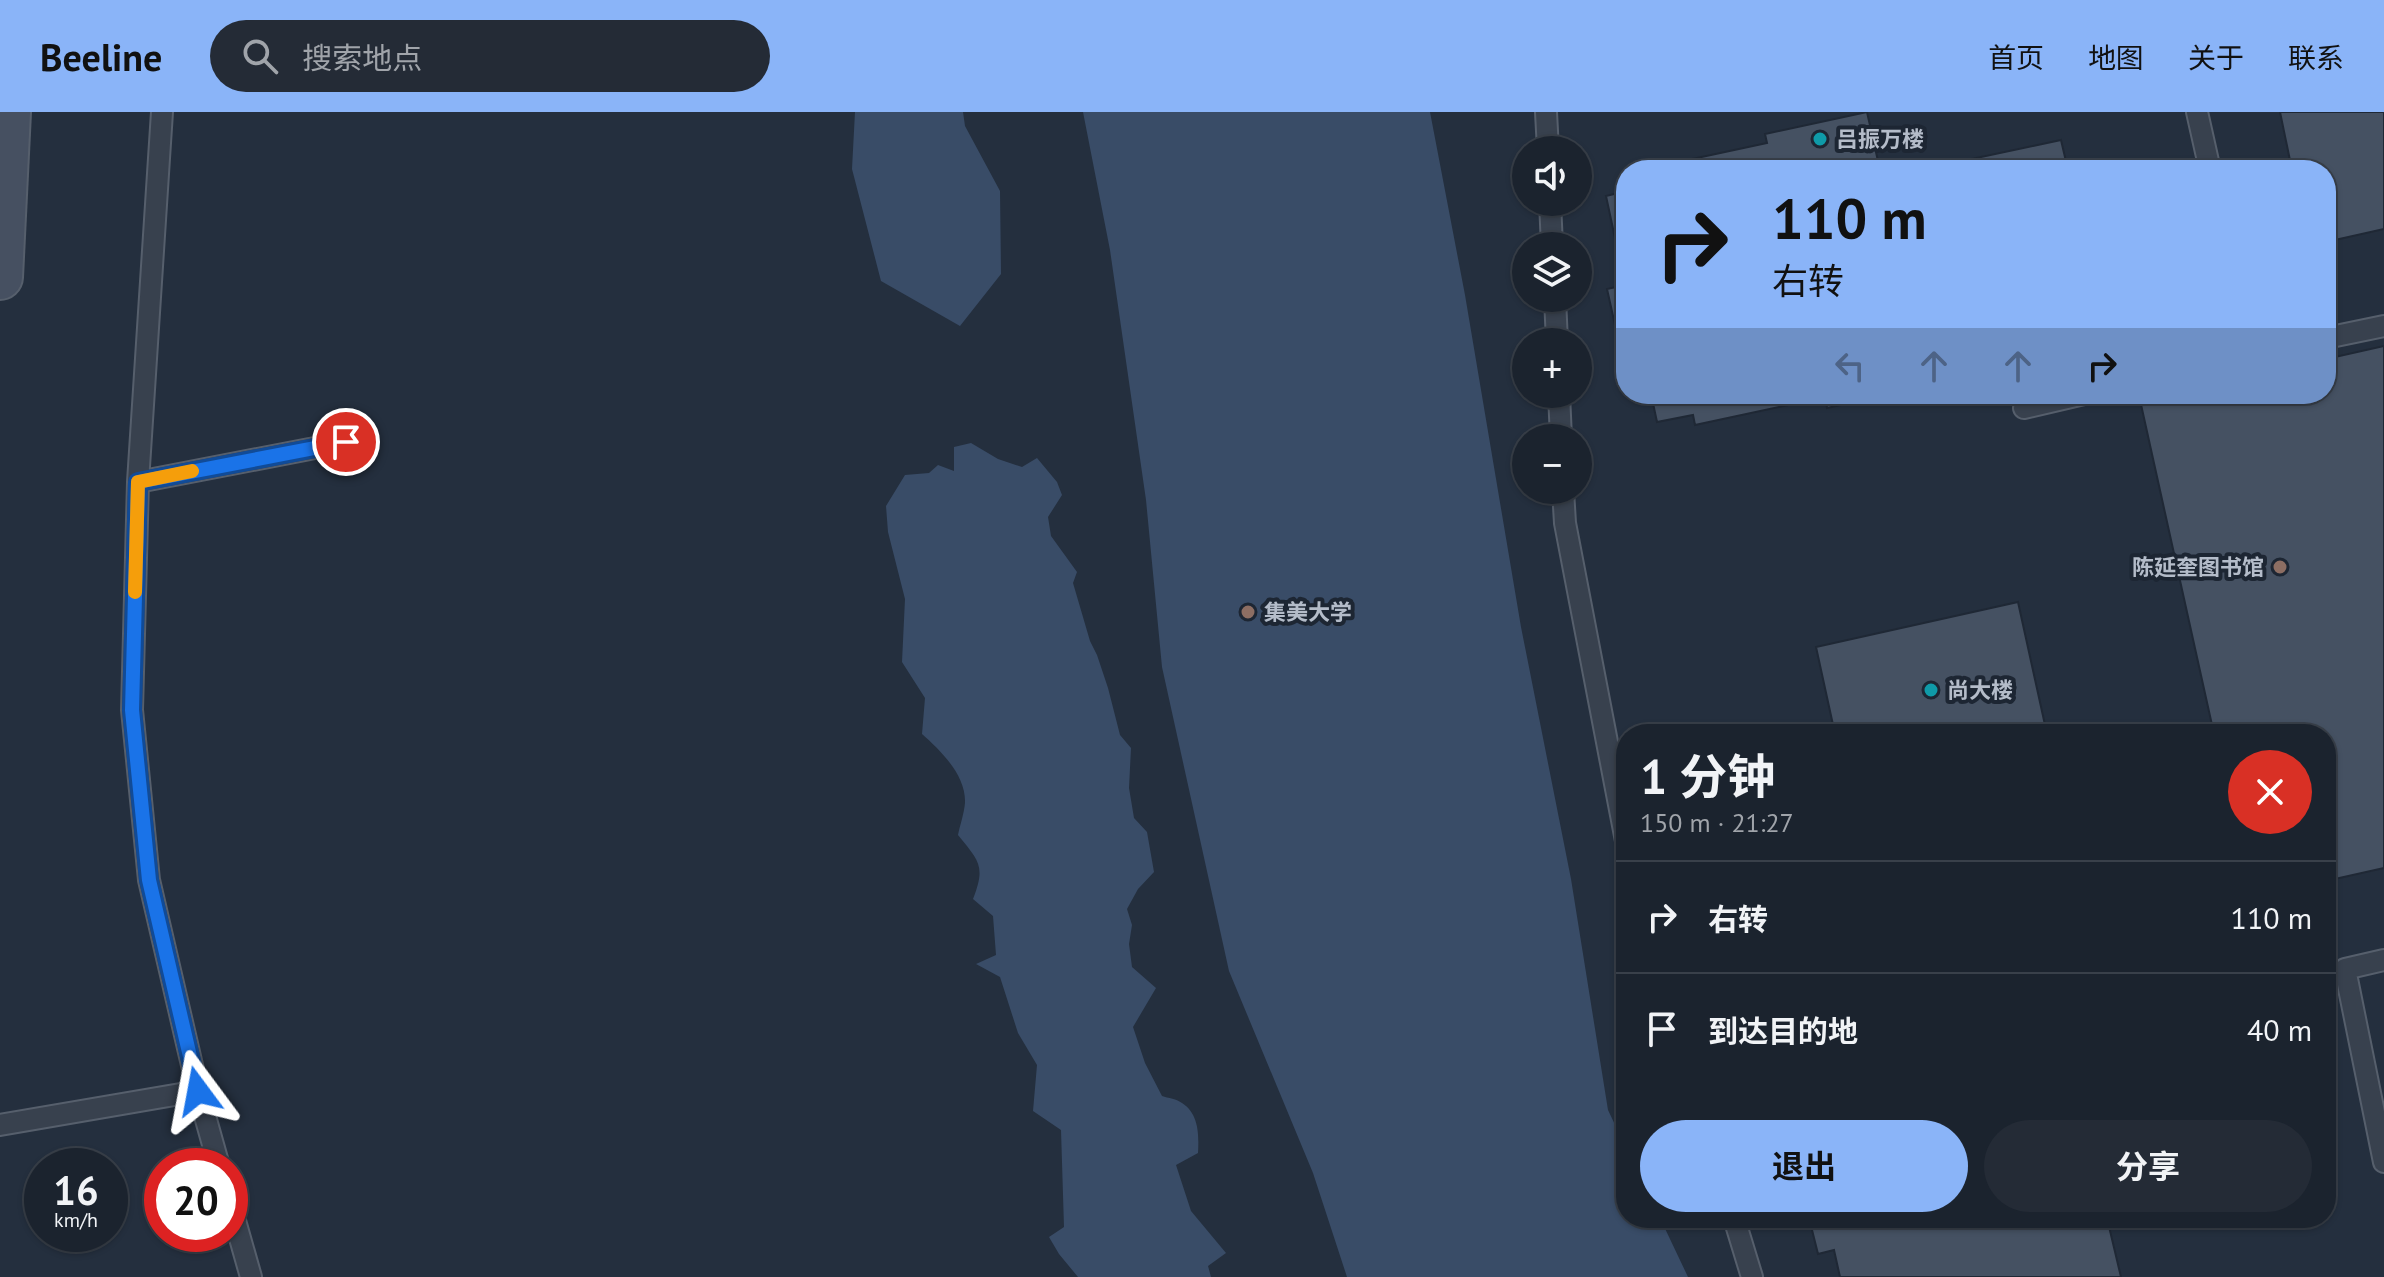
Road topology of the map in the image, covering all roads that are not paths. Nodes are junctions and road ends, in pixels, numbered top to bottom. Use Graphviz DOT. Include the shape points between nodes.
graph roads {
  1 [pos="8,112"];
  2 [pos="162,112"];
  3 [pos="1546,112"];
  4 [pos="2197,112"];
  5 [pos="1547,136"];
  6 [pos="2208,160"];
  7 [pos="0,277"];
  8 [pos="2384,326"];
  9 [pos="2336,336"];
  10 [pos="2041,404"];
  11 [pos="2024,408"];
  12 [pos="346,442"];
  13 [pos="138,482"];
  14 [pos="1564,504"];
  15 [pos="1616,789"];
  16 [pos="2384,960"];
  17 [pos="198,1091"];
  18 [pos="0,1125"];
  19 [pos="214,1148"];
  20 [pos="2384,1162"];
  21 [pos="1737,1228"];
  22 [pos="244,1252"];
  23 [pos="251,1277"];
  24 [pos="1752,1277"];
  1 -- 7 [label="main road"];
  2 -- 13 [label="lane"];
  3 -- 5 [label="lane"];
  4 -- 6 [label="lane"];
  8 -- 9 [label="lane"];
  10 -- 11 [label="lane"];
  12 -- 13 [label="lane"];
  13 -- 17 [label="lane" via="132,710 149,880"];
  14 -- 15 [label="lane"];
  16 -- 20 [label="lane" via="2345,969"];
  17 -- 18 [label="lane"];
  17 -- 19 [label="lane"];
  21 -- 24 [label="lane"];
  22 -- 23 [label="lane"];
}
